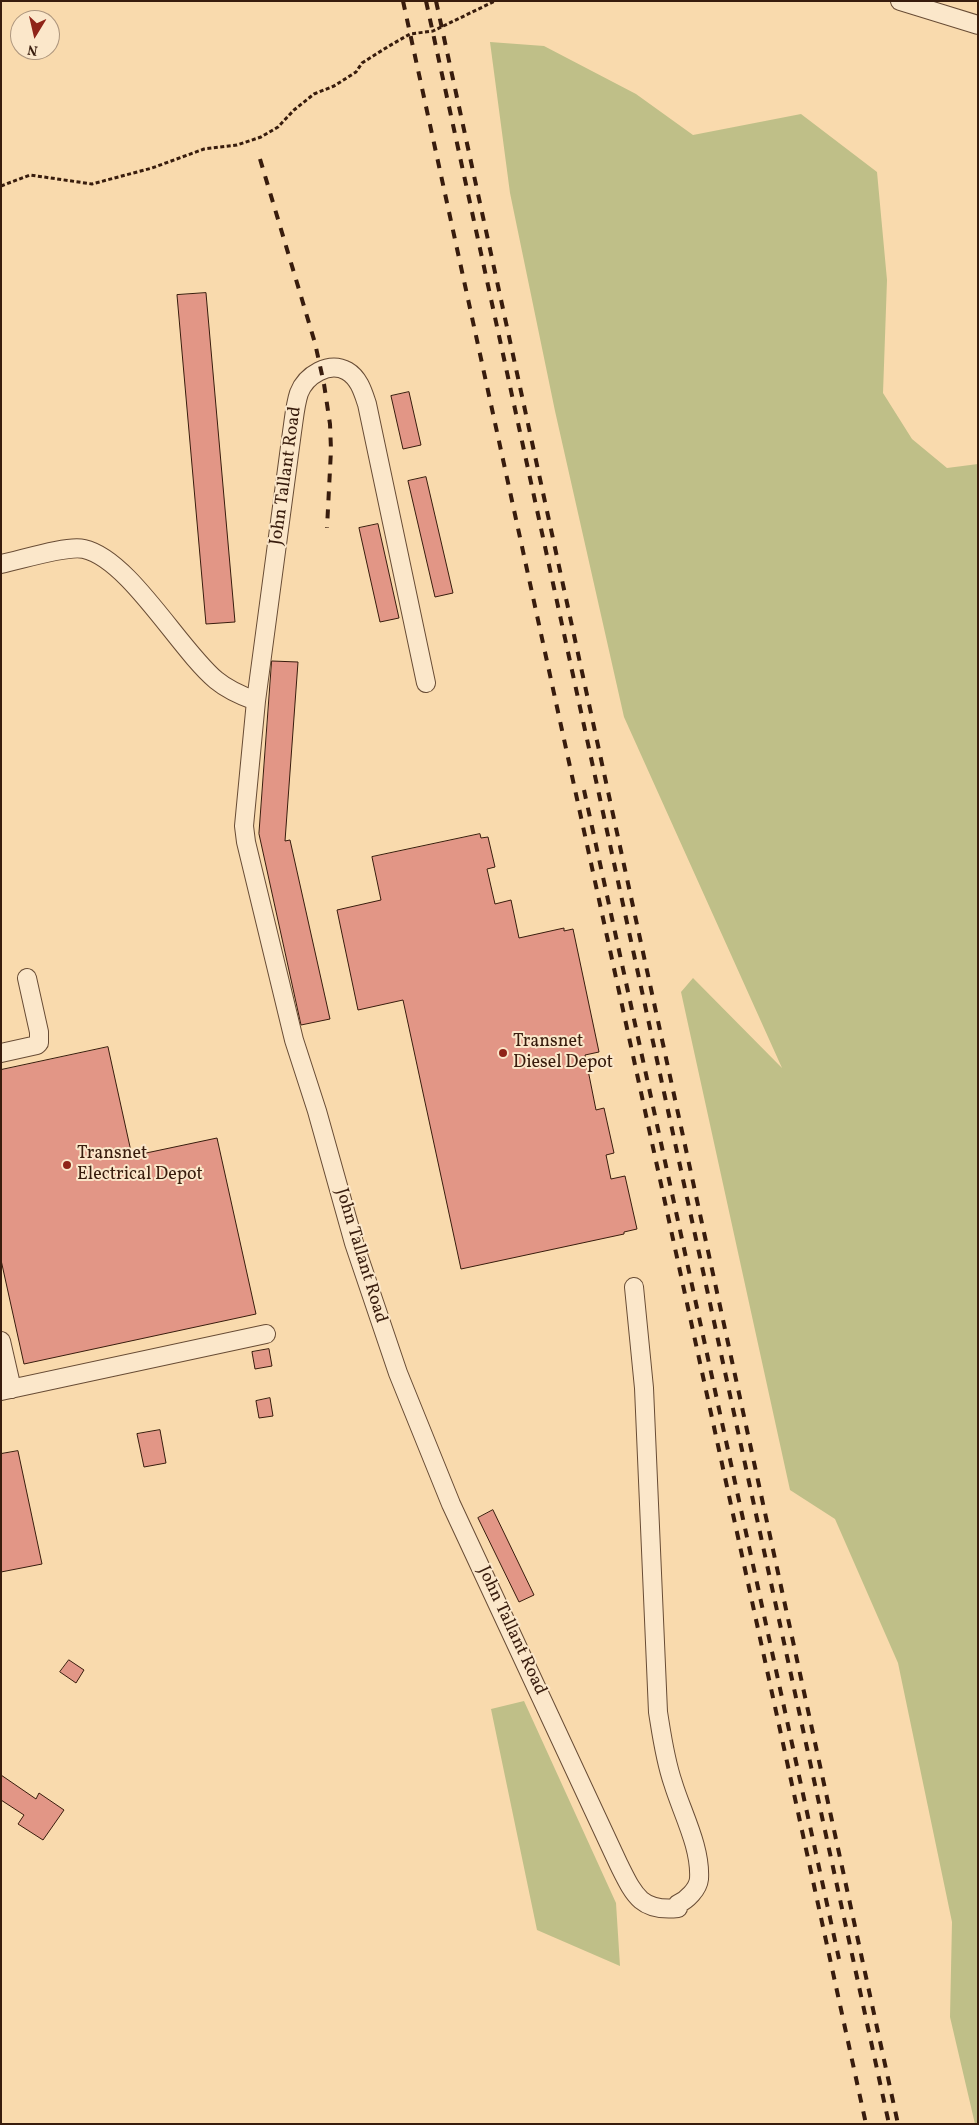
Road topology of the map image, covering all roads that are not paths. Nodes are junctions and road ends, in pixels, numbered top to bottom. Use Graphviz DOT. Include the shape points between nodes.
graph roads {
  1 [pos="900,1"];
  2 [pos="978,25"];
  3 [pos="1,564"];
  4 [pos="426,683"];
  5 [pos="256,701"];
  6 [pos="26,978"];
  7 [pos="1,1053"];
  8 [pos="634,1287"];
  9 [pos="266,1334"];
  10 [pos="1,1341"];
  11 [pos="6,1390"];
  1 -- 2 [label="street"];
  3 -- 5 [label="street" via="68,549 83,548 100,556 139,591 216,680"];
  4 -- 5 [label="street, John Tallant Road" via="367,404 361,386 348,372 327,368 306,381 299,392"];
  5 -- 8 [label="street, John Tallant Road" via="244,826 249,860 294,1040 354,1243 398,1373 451,1504 608,1843 634,1894 648,1906 663,1910 678,1908 678,1904 686,1900 699,1881 699,1868 664,1751 658,1712 644,1388"];
  6 -- 7 [label="street" via="39,1043"];
  9 -- 11 [label="street"];
  10 -- 11 [label="street"];
}
